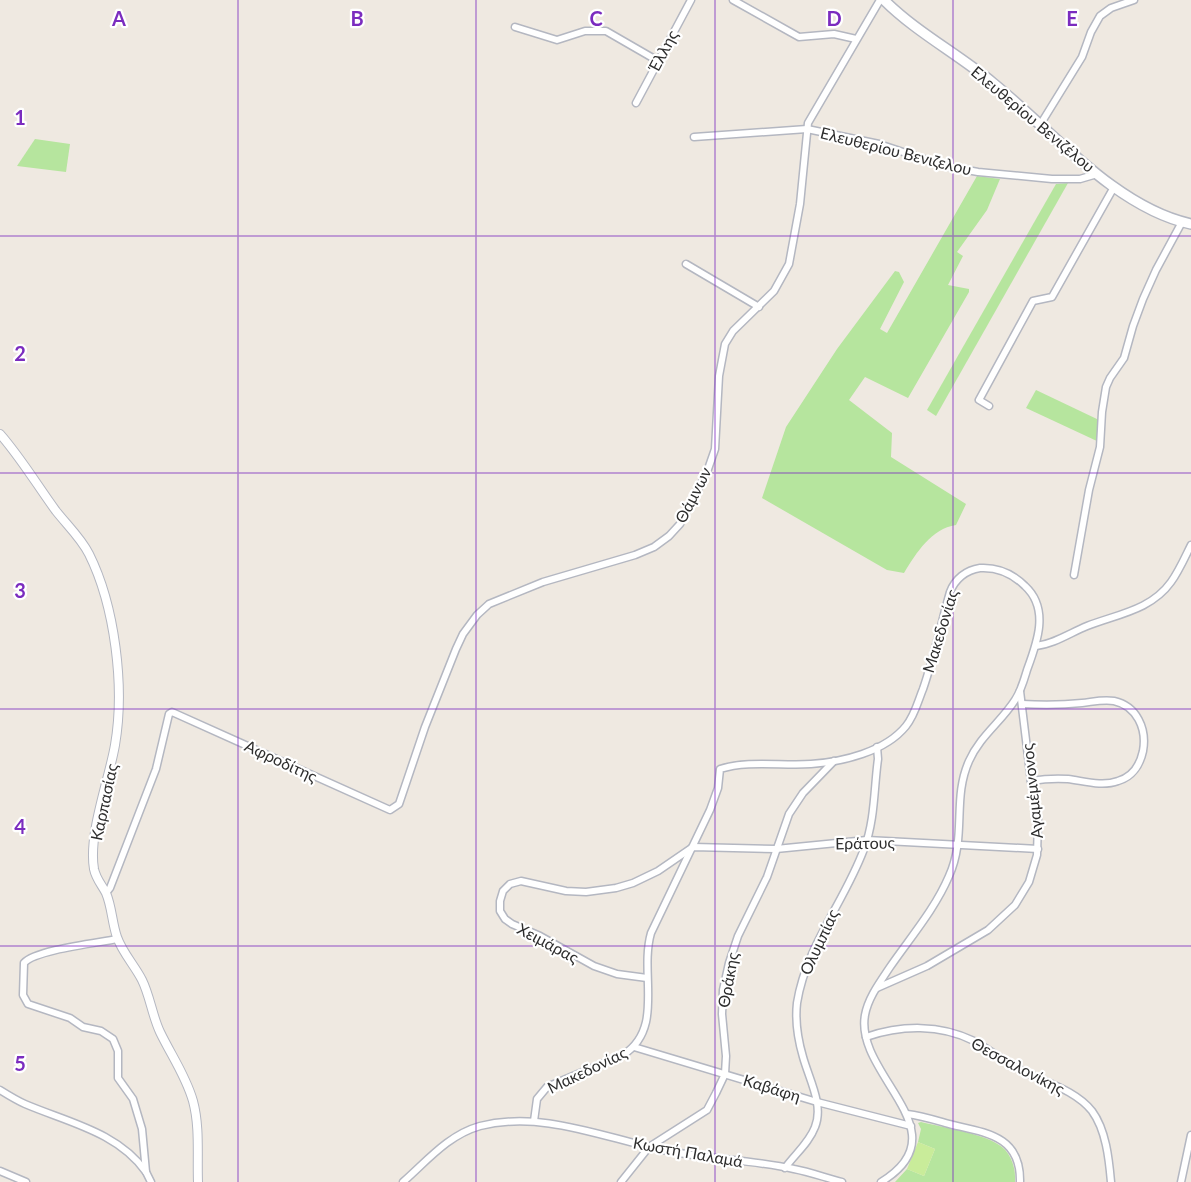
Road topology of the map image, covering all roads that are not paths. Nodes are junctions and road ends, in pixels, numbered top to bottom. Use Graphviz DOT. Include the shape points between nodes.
graph roads {
  1 [pos="691,0"];
  2 [pos="733,0"];
  3 [pos="882,0"];
  4 [pos="1134,0"];
  5 [pos="515,27"];
  6 [pos="856,39"];
  7 [pos="658,61"];
  8 [pos="636,103"];
  9 [pos="1040,125"];
  10 [pos="807,129"];
  11 [pos="694,137"];
  12 [pos="1098,173"];
  13 [pos="1114,187"];
  14 [pos="1187,223"];
  15 [pos="686,264"];
  16 [pos="759,307"];
  17 [pos="989,406"];
  18 [pos="0,434"];
  19 [pos="1191,545"];
  20 [pos="1074,575"];
  21 [pos="1036,646"];
  22 [pos="1020,689"];
  23 [pos="1022,704"];
  24 [pos="877,747"];
  25 [pos="834,761"];
  26 [pos="1031,781"];
  27 [pos="390,810"];
  28 [pos="867,840"];
  29 [pos="959,845"];
  30 [pos="693,847"];
  31 [pos="776,849"];
  32 [pos="1038,849"];
  33 [pos="106,893"];
  34 [pos="117,939"];
  35 [pos="646,978"];
  36 [pos="877,988"];
  37 [pos="866,1037"];
  38 [pos="633,1047"];
  39 [pos="725,1074"];
  40 [pos="0,1090"];
  41 [pos="817,1102"];
  42 [pos="907,1114"];
  43 [pos="534,1121"];
  44 [pos="911,1126"];
  45 [pos="1191,1137"];
  46 [pos="649,1147"];
  47 [pos="786,1167"];
  48 [pos="1188,1167"];
  49 [pos="0,1171"];
  50 [pos="146,1172"];
  51 [pos="26,1182"];
  52 [pos="151,1182"];
  53 [pos="198,1182"];
  54 [pos="404,1182"];
  55 [pos="621,1182"];
  56 [pos="842,1182"];
  57 [pos="881,1182"];
  58 [pos="1020,1182"];
  59 [pos="1111,1182"];
  60 [pos="1181,1182"];
  1 -- 7 [label="street, Έλλης"];
  2 -- 6 [label="street" via="799,37 834,34"];
  3 -- 6 [label="street, Θάμνων"];
  3 -- 9 [label="main road, Ελευθερίου Βενιζέλου" via="992,82"];
  4 -- 9 [label="street" via="1100,16 1082,57"];
  5 -- 7 [label="street" via="557,40 585,31 606,31"];
  6 -- 10 [label="street, Θάμνων"];
  7 -- 8 [label="street, Έλλης"];
  9 -- 12 [label="main road, Ελευθερίου Βενιζέλου"];
  10 -- 11 [label="street, Ελευθερίου Βενιζελου"];
  10 -- 12 [label="street, Ελευθερίου Βενιζελου" via="879,144 945,166 978,172 1067,179"];
  10 -- 16 [label="street, Θάμνων" via="789,264 777,288"];
  12 -- 13 [label="main road, Ελευθερίου Βενιζέλου"];
  13 -- 14 [label="main road, Ελευθερίου Βενιζέλου" via="1151,211"];
  13 -- 17 [label="street" via="1052,297 1033,301 979,400"];
  14 -- 20 [label="street" via="1156,270 1132,326 1124,358 1106,387 1100,447"];
  15 -- 16 [label="street"];
  16 -- 27 [label="street, Θάμνων" via="725,344 718,376 715,449 680,524 654,547 543,582 489,604 477,615 456,649 399,804"];
  18 -- 33 [label="street, Καρπασίας" via="89,553 108,609 117,663 119,710 94,862 96,877"];
  19 -- 21 [label="street" via="1173,580 1154,600"];
  21 -- 22 [label="street, Μακεδονίας"];
  21 -- 24 [label="street, Μακεδονίας" via="1038,607 1024,585 996,569 979,568 964,574 950,592 914,713 903,729"];
  22 -- 23 [label="street, Αγαμέμνονος"];
  22 -- 29 [label="street, Μακεδονίας" via="977,746 964,772"];
  23 -- 26 [label="street, Αγαμέμνονος"];
  23 -- 26 [label="street" via="1114,701 1136,716 1144,736 1139,763 1123,779 1105,784 1058,778"];
  24 -- 25 [label="street, Μακεδονίας"];
  24 -- 28 [label="street, Ολυμπίας"];
  25 -- 30 [label="street, Μακεδονίας" via="734,765 720,769 716,797"];
  25 -- 31 [label="street, Θράκης" via="793,806"];
  26 -- 32 [label="street, Αγαμέμνονος" via="1038,815"];
  27 -- 33 [label="street, Αφροδίτης" via="172,712 156,769"];
  28 -- 29 [label="street, Εράτους"];
  28 -- 31 [label="street, Εράτους"];
  28 -- 41 [label="street, Ολυμπίας" via="806,966 799,994 798,1035"];
  29 -- 32 [label="street, Εράτους"];
  29 -- 36 [label="street, Μακεδονίας" via="943,888"];
  30 -- 31 [label="street, Εράτους"];
  30 -- 35 [label="street, Μακεδονίας" via="651,933"];
  30 -- 35 [label="street, Χειμάρας" via="658,871 616,888 566,891 521,881 510,884 501,894 500,911 512,924 594,966"];
  31 -- 39 [label="street, Θράκης" via="729,963 722,1014"];
  32 -- 36 [label="street, Αγαμέμνονος" via="1034,872 1024,891 992,926 927,966"];
  33 -- 34 [label="street, Καρπασίας"];
  34 -- 50 [label="street" via="29,957 24,963 23,995 28,1004 70,1018 83,1027 101,1030 113,1039 118,1051 118,1078 133,1099 142,1129"];
  34 -- 53 [label="street, Καρπασίας" via="143,982 160,1032 188,1085 196,1113"];
  35 -- 38 [label="street, Μακεδονίας" via="647,1020"];
  36 -- 37 [label="street, Μακεδονίας" via="865,1016"];
  37 -- 42 [label="street, Μακεδονίας" via="875,1063"];
  37 -- 59 [label="street, Θεσσαλονίκης" via="917,1028 960,1035 1071,1094 1087,1105 1100,1125"];
  38 -- 39 [label="street, Καβάφη"];
  38 -- 43 [label="street, Μακεδονίας" via="623,1055 547,1087 537,1099"];
  39 -- 41 [label="street, Καβάφη"];
  39 -- 46 [label="street, Θράκης" via="707,1110"];
  40 -- 50 [label="street" via="21,1103 106,1136 138,1160"];
  41 -- 44 [label="street, Καβάφη"];
  41 -- 47 [label="street, Ολυμπίας" via="814,1131"];
  42 -- 44 [label="street, Μακεδονίας"];
  42 -- 58 [label="street" via="999,1137 1015,1155"];
  43 -- 46 [label="street, Κωστή Παλαμά"];
  43 -- 54 [label="street, Κωστή Παλαμά" via="469,1130 447,1143"];
  44 -- 57 [label="street, Μακεδονίας" via="905,1161"];
  45 -- 48 [label="street"];
  46 -- 47 [label="street, Κωστή Παλαμά"];
  46 -- 55 [label="street, Θράκης"];
  47 -- 56 [label="street, Κωστή Παλαμά"];
  48 -- 60 [label="street"];
  49 -- 51 [label="street"];
  50 -- 52 [label="street"];
}
